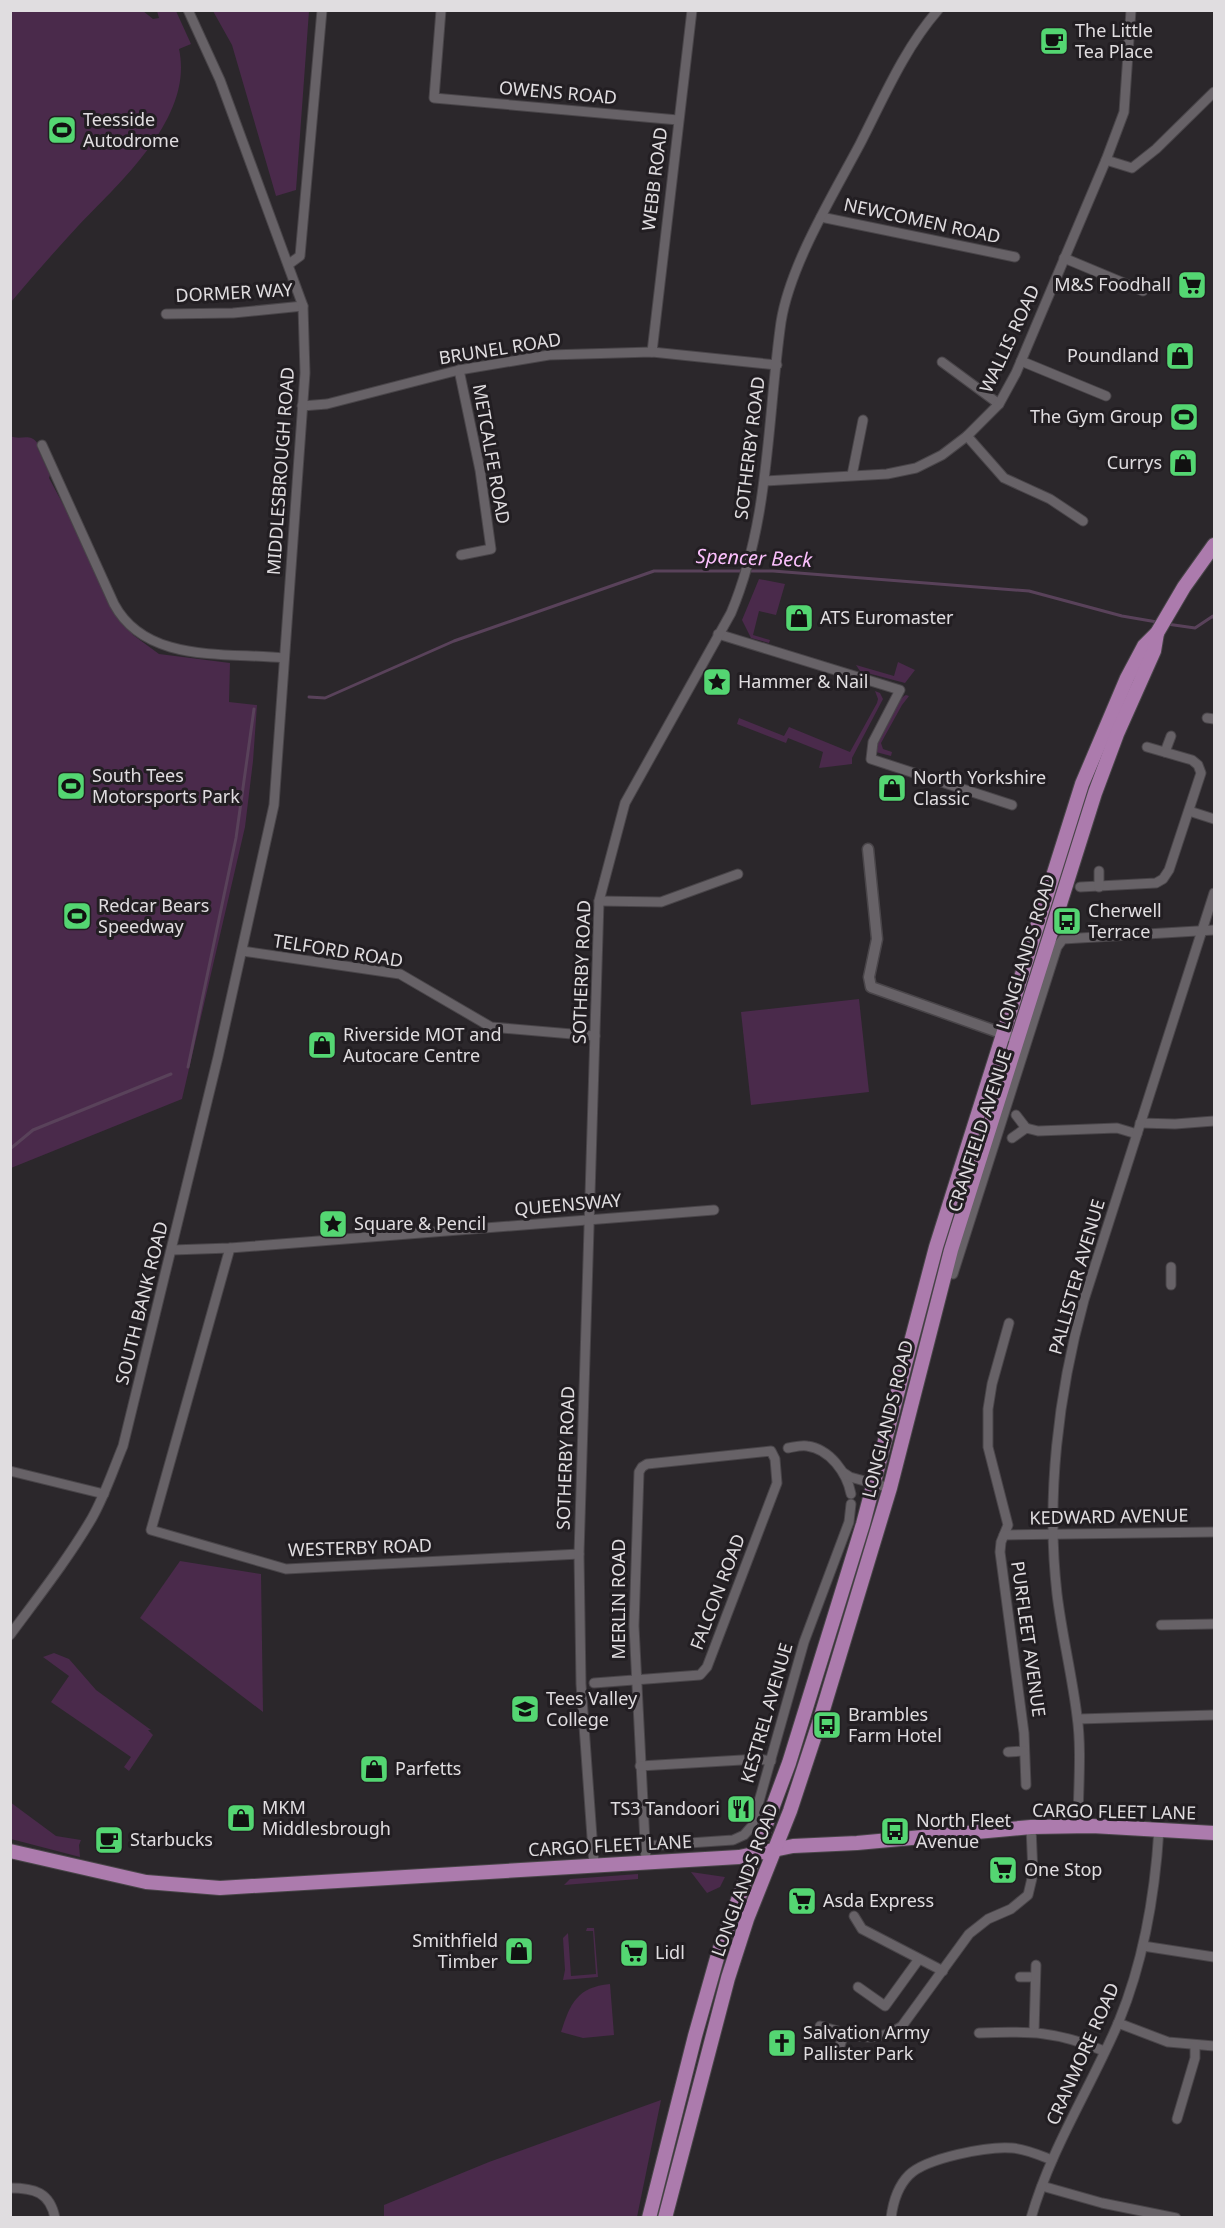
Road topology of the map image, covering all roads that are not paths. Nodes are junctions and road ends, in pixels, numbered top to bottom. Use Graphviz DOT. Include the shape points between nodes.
graph roads {
  1 [pos="188,10"];
  2 [pos="322,10"];
  3 [pos="441,10"];
  4 [pos="692,10"];
  5 [pos="938,10"];
  6 [pos="1131,10"];
  7 [pos="1215,92"];
  8 [pos="678,120"];
  9 [pos="1106,160"];
  10 [pos="821,216"];
  11 [pos="1015,257"];
  12 [pos="1064,258"];
  13 [pos="289,264"];
  14 [pos="1143,291"];
  15 [pos="303,306"];
  16 [pos="166,314"];
  17 [pos="652,352"];
  18 [pos="1021,361"];
  19 [pos="942,362"];
  20 [pos="777,365"];
  21 [pos="459,370"];
  22 [pos="1106,396"];
  23 [pos="999,404"];
  24 [pos="302,405"];
  25 [pos="863,420"];
  26 [pos="967,436"];
  27 [pos="42,446"];
  28 [pos="852,475"];
  29 [pos="765,481"];
  30 [pos="1083,521"];
  31 [pos="1215,545"];
  32 [pos="461,555"];
  33 [pos="1158,631"];
  34 [pos="718,634"];
  35 [pos="284,658"];
  36 [pos="1171,736"];
  37 [pos="1147,747"];
  38 [pos="1166,752"];
  39 [pos="1012,805"];
  40 [pos="1189,811"];
  41 [pos="1215,819"];
  42 [pos="868,849"];
  43 [pos="1099,871"];
  44 [pos="738,874"];
  45 [pos="1080,887"];
  46 [pos="1099,887"];
  47 [pos="1215,893"];
  48 [pos="599,901"];
  49 [pos="1215,930"];
  50 [pos="1203,931"];
  51 [pos="242,951"];
  52 [pos="1004,1034"];
  53 [pos="595,1036"];
  54 [pos="1018,1040"];
  55 [pos="1016,1115"];
  56 [pos="1215,1121"];
  57 [pos="1140,1123"];
  58 [pos="1026,1128"];
  59 [pos="1137,1134"];
  60 [pos="1012,1138"];
  61 [pos="714,1210"];
  62 [pos="591,1220"];
  63 [pos="230,1248"];
  64 [pos="172,1250"];
  65 [pos="1171,1267"];
  66 [pos="953,1274"];
  67 [pos="1171,1286"];
  68 [pos="1009,1323"];
  69 [pos="788,1448"];
  70 [pos="771,1451"];
  71 [pos="10,1471"];
  72 [pos="843,1472"];
  73 [pos="868,1482"];
  74 [pos="890,1488"];
  75 [pos="104,1494"];
  76 [pos="1215,1532"];
  77 [pos="1054,1534"];
  78 [pos="1004,1535"];
  79 [pos="579,1554"];
  80 [pos="1215,1624"];
  81 [pos="1161,1625"];
  82 [pos="10,1635"];
  83 [pos="635,1680"];
  84 [pos="594,1683"];
  85 [pos="1215,1715"];
  86 [pos="1078,1719"];
  87 [pos="1024,1751"];
  88 [pos="1008,1752"];
  89 [pos="771,1761"];
  90 [pos="640,1766"];
  91 [pos="1026,1785"];
  92 [pos="1078,1826"];
  93 [pos="1031,1827"];
  94 [pos="1159,1829"];
  95 [pos="1215,1833"];
  96 [pos="645,1846"];
  97 [pos="775,1850"];
  98 [pos="10,1851"];
  99 [pos="755,1854"];
  100 [pos="646,1862"];
  101 [pos="594,1865"];
  102 [pos="854,1916"];
  103 [pos="1143,1946"];
  104 [pos="1215,1957"];
  105 [pos="919,1959"];
  106 [pos="1036,1965"];
  107 [pos="943,1971"];
  108 [pos="1020,1977"];
  109 [pos="1035,1977"];
  110 [pos="858,1987"];
  111 [pos="1118,2023"];
  112 [pos="820,2026"];
  113 [pos="1034,2032"];
  114 [pos="844,2033"];
  115 [pos="979,2033"];
  116 [pos="1195,2046"];
  117 [pos="1215,2046"];
  118 [pos="839,2049"];
  119 [pos="1104,2051"];
  120 [pos="1177,2120"];
  121 [pos="1052,2160"];
  122 [pos="1042,2186"];
  123 [pos="10,2188"];
  124 [pos="55,2217"];
  125 [pos="649,2217"];
  126 [pos="665,2217"];
  127 [pos="891,2217"];
  128 [pos="1031,2217"];
  129 [pos="1176,2217"];
  1 -- 13 [label="street, MIDDLESBROUGH ROAD" via="220,80"];
  2 -- 13 [label="street" via="300,256"];
  3 -- 8 [label="street, OWENS ROAD" via="434,98"];
  4 -- 8 [label="street, WEBB ROAD"];
  5 -- 10 [label="street, SOTHERBY ROAD" via="902,63"];
  6 -- 9 [label="street, WALLIS ROAD" via="1124,112"];
  7 -- 9 [label="street" via="1132,168"];
  8 -- 17 [label="street, WEBB ROAD"];
  9 -- 12 [label="street, WALLIS ROAD"];
  10 -- 11 [label="street, NEWCOMEN ROAD"];
  10 -- 20 [label="street, SOTHERBY ROAD" via="791,285"];
  12 -- 14 [label="street"];
  12 -- 18 [label="street, WALLIS ROAD"];
  13 -- 15 [label="street, MIDDLESBROUGH ROAD"];
  15 -- 16 [label="street, DORMER WAY"];
  15 -- 24 [label="street, MIDDLESBROUGH ROAD"];
  17 -- 20 [label="street, BRUNEL ROAD"];
  17 -- 21 [label="street, BRUNEL ROAD" via="549,355"];
  18 -- 22 [label="street"];
  18 -- 23 [label="street, WALLIS ROAD"];
  19 -- 23 [label="street"];
  20 -- 29 [label="street, SOTHERBY ROAD"];
  21 -- 24 [label="street, BRUNEL ROAD" via="327,404"];
  21 -- 32 [label="street, METCALFE ROAD" via="480,470 491,549"];
  23 -- 26 [label="street, WALLIS ROAD"];
  24 -- 35 [label="street, MIDDLESBROUGH ROAD"];
  25 -- 28 [label="street"];
  26 -- 28 [label="street, WALLIS ROAD" via="942,455 915,468"];
  26 -- 30 [label="street" via="1004,478 1050,499"];
  27 -- 35 [label="street" via="114,604 130,626 174,650"];
  28 -- 29 [label="street, WALLIS ROAD"];
  29 -- 34 [label="street, SOTHERBY ROAD" via="744,581"];
  31 -- 33 [label="main road"];
  33 -- 52 [label="main road, LONGLANDS ROAD" via="1144,646 1127,678 1082,784"];
  33 -- 54 [label="main road, LONGLANDS ROAD" via="1154,651 1095,794"];
  34 -- 39 [label="street" via="900,690 873,742 871,759"];
  34 -- 48 [label="street, SOTHERBY ROAD" via="625,803"];
  35 -- 51 [label="street, MIDDLESBROUGH ROAD" via="274,805"];
  36 -- 38 [label="street"];
  37 -- 38 [label="street"];
  38 -- 40 [label="street" via="1198,765 1201,773"];
  40 -- 41 [label="street"];
  40 -- 46 [label="street" via="1163,879 1156,884"];
  42 -- 52 [label="street" via="877,939 869,977 872,987"];
  43 -- 46 [label="street"];
  44 -- 48 [label="street" via="661,902"];
  45 -- 46 [label="street"];
  47 -- 50 [label="street, PALLISTER AVENUE"];
  48 -- 53 [label="street, SOTHERBY ROAD"];
  49 -- 50 [label="street, CRANFIELD AVENUE"];
  50 -- 57 [label="street, PALLISTER AVENUE"];
  50 -- 66 [label="street, CRANFIELD AVENUE" via="1063,939 1057,947"];
  51 -- 53 [label="street, TELFORD ROAD" via="400,975 491,1027"];
  51 -- 64 [label="street, SOUTH BANK ROAD"];
  52 -- 54 [label="street"];
  52 -- 73 [label="main road, LONGLANDS ROAD" via="936,1247"];
  53 -- 62 [label="street, SOTHERBY ROAD"];
  54 -- 74 [label="main road, LONGLANDS ROAD" via="951,1250"];
  55 -- 58 [label="street"];
  56 -- 57 [label="street"];
  57 -- 59 [label="street, PALLISTER AVENUE"];
  58 -- 59 [label="street" via="1117,1128"];
  58 -- 60 [label="street"];
  59 -- 77 [label="street, PALLISTER AVENUE" via="1073,1344 1054,1476"];
  61 -- 62 [label="street, QUEENSWAY"];
  62 -- 63 [label="street, QUEENSWAY"];
  62 -- 79 [label="street, SOTHERBY ROAD"];
  63 -- 64 [label="street, QUEENSWAY"];
  63 -- 79 [label="street, WESTERBY ROAD" via="151,1530 286,1569"];
  64 -- 75 [label="street, SOUTH BANK ROAD" via="123,1446"];
  65 -- 67 [label="street"];
  68 -- 78 [label="street, PURFLEET AVENUE" via="988,1409 988,1447 1008,1525"];
  69 -- 72 [label="street" via="815,1448"];
  70 -- 83 [label="street, FALCON ROAD" via="777,1483 707,1667 700,1675"];
  70 -- 83 [label="street, MERLIN ROAD" via="642,1467 638,1479 635,1562"];
  71 -- 75 [label="street"];
  72 -- 73 [label="street"];
  72 -- 89 [label="street, KESTREL AVENUE" via="851,1499 849,1522 804,1642"];
  73 -- 74 [label="street"];
  73 -- 99 [label="main road, LONGLANDS ROAD" via="863,1524 789,1763"];
  74 -- 97 [label="main road, LONGLANDS ROAD" via="819,1723"];
  75 -- 82 [label="street, SOUTH BANK ROAD" via="61,1566"];
  76 -- 77 [label="street, KEDWARD AVENUE"];
  77 -- 78 [label="street, KEDWARD AVENUE"];
  77 -- 86 [label="street, PALLISTER AVENUE" via="1057,1594"];
  78 -- 87 [label="street, PURFLEET AVENUE" via="1000,1552"];
  79 -- 101 [label="street, SOTHERBY ROAD" via="581,1684"];
  80 -- 81 [label="street"];
  83 -- 84 [label="street, FALCON ROAD"];
  83 -- 90 [label="street, MERLIN ROAD"];
  85 -- 86 [label="street"];
  86 -- 92 [label="street, PALLISTER AVENUE"];
  87 -- 88 [label="street"];
  87 -- 91 [label="street, PURFLEET AVENUE"];
  89 -- 90 [label="street"];
  89 -- 96 [label="street, KESTREL AVENUE" via="752,1826 744,1835 733,1840"];
  90 -- 96 [label="street, MERLIN ROAD"];
  92 -- 93 [label="main road, CARGO FLEET LANE"];
  92 -- 94 [label="main road, CARGO FLEET LANE"];
  93 -- 97 [label="main road, CARGO FLEET LANE"];
  93 -- 107 [label="street" via="1033,1874 1028,1895 969,1934"];
  94 -- 95 [label="main road, CARGO FLEET LANE"];
  94 -- 103 [label="street, CRANMORE ROAD"];
  96 -- 100 [label="street, MERLIN ROAD"];
  97 -- 99 [label="main road, CARGO FLEET LANE"];
  97 -- 126 [label="main road, LONGLANDS ROAD" via="728,1978"];
  98 -- 101 [label="main road, CARGO FLEET LANE" via="146,1882 208,1888"];
  99 -- 100 [label="main road, CARGO FLEET LANE"];
  99 -- 125 [label="main road, LONGLANDS ROAD" via="719,1951"];
  100 -- 101 [label="main road, CARGO FLEET LANE"];
  102 -- 105 [label="street" via="862,1929"];
  103 -- 104 [label="street"];
  103 -- 111 [label="street, CRANMORE ROAD"];
  105 -- 107 [label="street"];
  105 -- 110 [label="street" via="885,2006"];
  106 -- 109 [label="street"];
  107 -- 114 [label="street" via="902,2026 892,2033 874,2039"];
  108 -- 109 [label="street"];
  109 -- 113 [label="street"];
  111 -- 116 [label="street" via="1168,2042"];
  111 -- 119 [label="street, CRANMORE ROAD"];
  112 -- 114 [label="street"];
  113 -- 115 [label="street"];
  113 -- 119 [label="street" via="1064,2036"];
  114 -- 118 [label="street"];
  116 -- 117 [label="street"];
  116 -- 120 [label="street"];
  119 -- 121 [label="street, CRANMORE ROAD"];
  121 -- 122 [label="street, CRANMORE ROAD"];
  121 -- 127 [label="street" via="1012,2148 982,2149 943,2159 908,2176 898,2190"];
  122 -- 128 [label="street, CRANMORE ROAD"];
  122 -- 129 [label="street" via="1102,2203"];
  123 -- 124 [label="street" via="41,2192 49,2200"];
}
